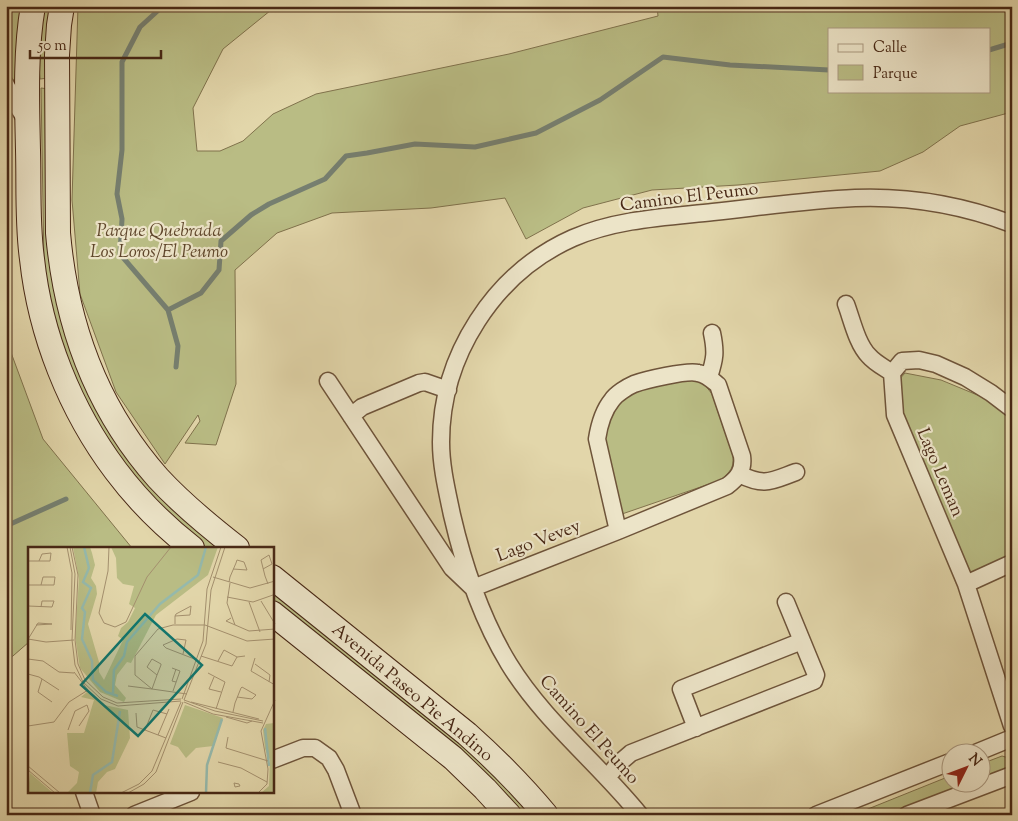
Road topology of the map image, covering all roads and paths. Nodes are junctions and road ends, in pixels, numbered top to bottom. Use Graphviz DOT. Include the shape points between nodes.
graph roads {
  1 [pos="33,6"];
  2 [pos="62,6"];
  3 [pos="7,87"];
  4 [pos="28,122"];
  5 [pos="1012,224"];
  6 [pos="846,304"];
  7 [pos="712,333"];
  8 [pos="892,373"];
  9 [pos="709,378"];
  10 [pos="328,381"];
  11 [pos="448,390"];
  12 [pos="1012,409"];
  13 [pos="351,416"];
  14 [pos="796,472"];
  15 [pos="739,474"];
  16 [pos="618,531"];
  17 [pos="191,547"];
  18 [pos="236,547"];
  19 [pos="1012,563"];
  20 [pos="274,579"];
  21 [pos="966,584"];
  22 [pos="473,588"];
  23 [pos="786,602"];
  24 [pos="274,615"];
  25 [pos="802,641"];
  26 [pos="1012,726"];
  27 [pos="696,728"];
  28 [pos="1012,738"];
  29 [pos="990,747"];
  30 [pos="274,759"];
  31 [pos="940,766"];
  32 [pos="1012,776"];
  33 [pos="608,777"];
  34 [pos="85,794"];
  35 [pos="186,794"];
  36 [pos="92,815"];
  37 [pos="134,815"];
  38 [pos="352,815"];
  39 [pos="509,815"];
  40 [pos="546,815"];
  41 [pos="640,815"];
  42 [pos="816,815"];
  43 [pos="907,815"];
  1 -- 4 [label="street"];
  2 -- 18 [label="street" via="57,55 58,233 65,289 79,341 98,388 123,433 158,478"];
  3 -- 4 [label="street"];
  4 -- 17 [label="street" via="32,260 44,322 59,368 79,412 115,470"];
  5 -- 11 [label="street, Camino El Peumo" via="934,203 857,198 649,219 591,231 540,256 502,290 471,332"];
  6 -- 8 [label="street" via="865,352"];
  7 -- 9 [label="street" via="715,360"];
  8 -- 12 [label="street" via="902,361 936,364 965,377"];
  8 -- 21 [label="street, Lago Leman" via="895,415"];
  9 -- 15 [label="street" via="718,385 742,456"];
  9 -- 16 [label="street" via="688,372 641,382 612,400 599,425 597,439"];
  10 -- 13 [label="street, Camino El Peumo"];
  11 -- 13 [label="street" via="419,383"];
  11 -- 22 [label="street, Camino El Peumo" via="442,425 442,466 463,559"];
  13 -- 22 [label="street, Camino El Peumo" via="452,568"];
  14 -- 15 [label="street" via="763,482"];
  15 -- 16 [label="street, Lago Vevey" via="727,486"];
  16 -- 22 [label="street, Lago Vevey"];
  19 -- 21 [label="street"];
  20 -- 40 [label="street, Avenida Paseo Pie Andino" via="467,734 524,788"];
  21 -- 26 [label="street, Lago Leman"];
  22 -- 33 [label="street, Camino El Peumo" via="508,663 524,686 555,725"];
  23 -- 25 [label="street"];
  24 -- 39 [label="street, Avenida Paseo Pie Andino" via="453,758"];
  25 -- 27 [label="street" via="816,675 814,681"];
  25 -- 27 [label="street" via="681,689"];
  27 -- 33 [label="street" via="631,753"];
  28 -- 29 [label="street"];
  30 -- 38 [label="street" via="303,748 315,748 329,758"];
  31 -- 42 [label="street"];
  32 -- 43 [label="street"];
  33 -- 41 [label="street, Camino El Peumo"];
  34 -- 36 [label="street"];
  35 -- 37 [label="street"];
}
